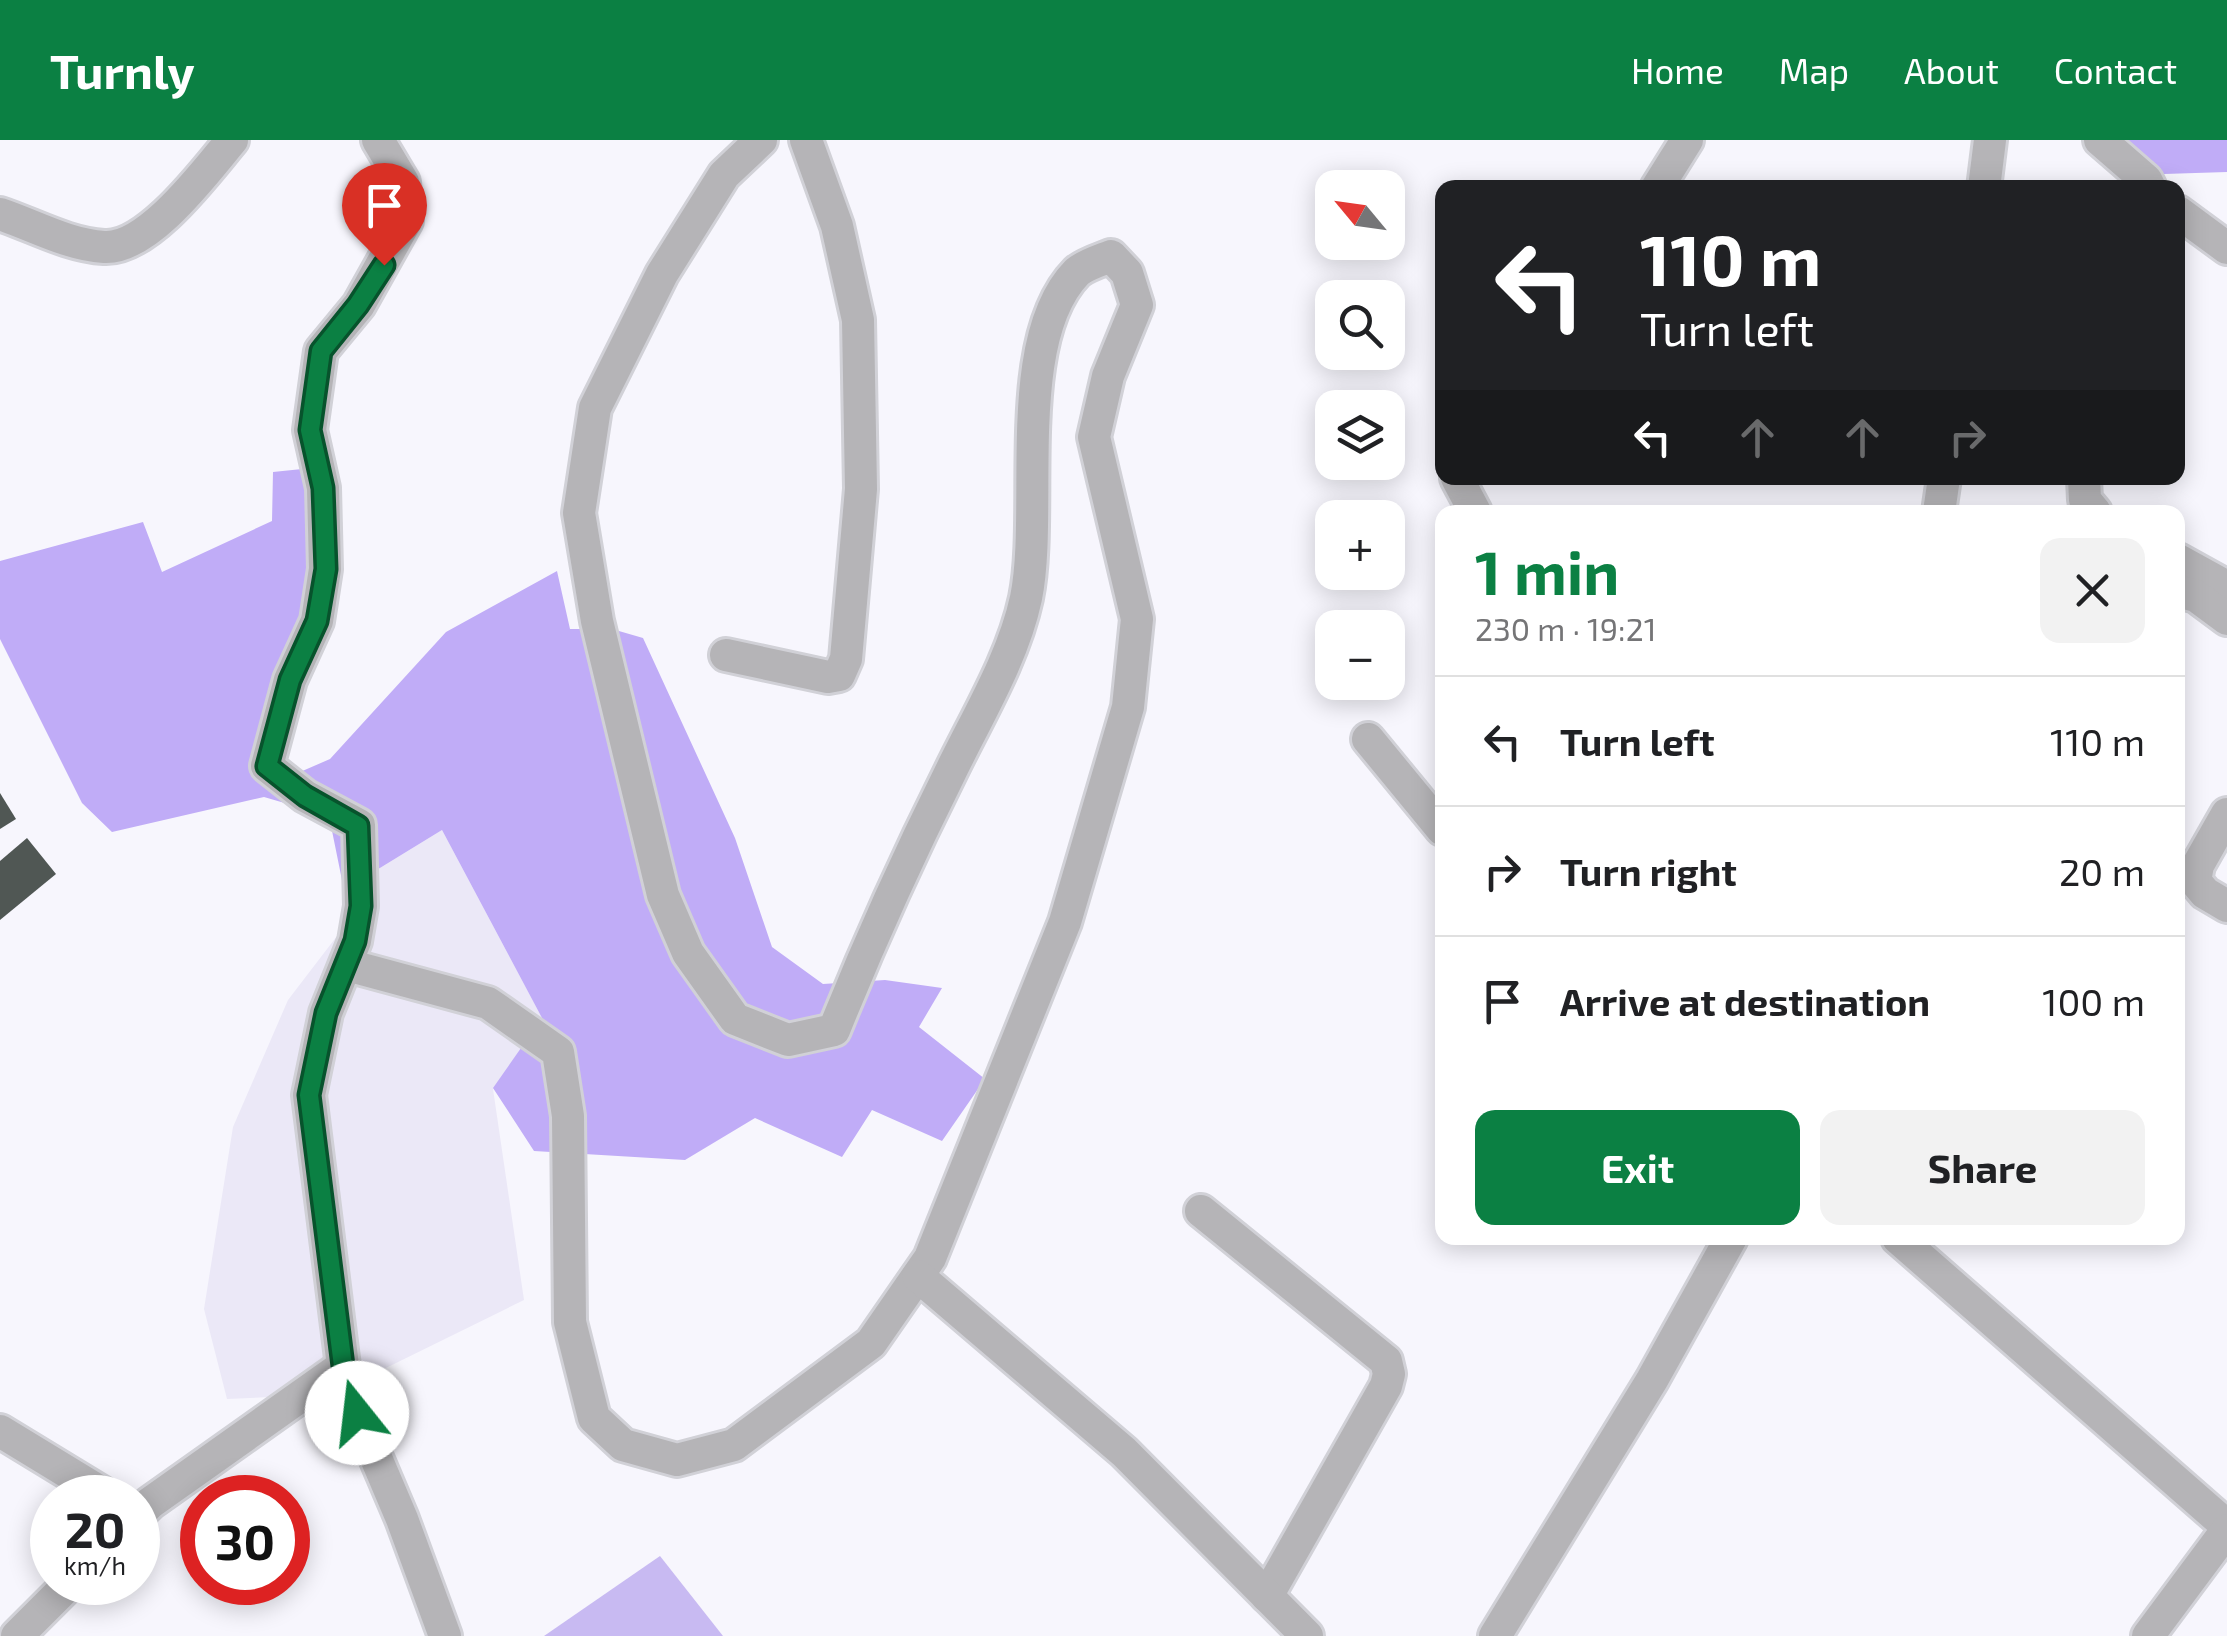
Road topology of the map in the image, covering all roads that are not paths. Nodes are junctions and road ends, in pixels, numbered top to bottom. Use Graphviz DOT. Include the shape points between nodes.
graph roads {
  1 [pos="232,140"];
  2 [pos="378,140"];
  3 [pos="761,140"];
  4 [pos="806,140"];
  5 [pos="1687,140"];
  6 [pos="1990,140"];
  7 [pos="2100,140"];
  8 [pos="1663,180"];
  9 [pos="1985,180"];
  10 [pos="2142,180"];
  11 [pos="0,214"];
  12 [pos="2185,217"];
  13 [pos="2227,248"];
  14 [pos="2185,564"];
  15 [pos="2227,588"];
  16 [pos="2185,593"];
  17 [pos="2227,619"];
  18 [pos="726,655"];
  19 [pos="1368,739"];
  20 [pos="2227,814"];
  21 [pos="1435,820"];
  22 [pos="2227,906"];
  23 [pos="347,965"];
  24 [pos="1201,1211"];
  25 [pos="1727,1245"];
  26 [pos="1906,1245"];
  27 [pos="918,1276"];
  28 [pos="343,1366"];
  29 [pos="0,1431"];
  30 [pos="72,1475"];
  31 [pos="160,1495"];
  32 [pos="2227,1528"];
  33 [pos="1267,1596"];
  34 [pos="48,1605"];
  35 [pos="18,1636"];
  36 [pos="445,1636"];
  37 [pos="1307,1636"];
  38 [pos="1495,1636"];
  39 [pos="2148,1636"];
  1 -- 11 [label="street" via="157,222 112,248"];
  2 -- 23 [label="street" via="403,182 406,221 358,305 321,351 310,430 323,488 326,569 317,621 290,680 267,766 358,826 361,906"];
  3 -- 27 [label="street" via="724,175 662,274 595,408 578,512 596,622 663,896 688,952 735,1019 788,1040 834,1030 1026,601 1035,396 1048,318 1078,271 1111,256 1127,273 1137,305 1108,376 1094,438 1137,619 1128,706 1065,922"];
  4 -- 18 [label="street" via="837,226 858,320 860,489 846,660 839,675 828,677"];
  5 -- 8 [label="street"];
  6 -- 9 [label="street"];
  7 -- 10 [label="street"];
  12 -- 13 [label="street"];
  14 -- 15 [label="street"];
  16 -- 17 [label="street"];
  19 -- 21 [label="street"];
  20 -- 22 [label="street" via="2195,881"];
  23 -- 27 [label="street" via="488,1003 558,1052 568,1116 570,1322 594,1418 623,1445 677,1460 734,1445 871,1343"];
  23 -- 28 [label="street" via="326,1013 309,1095"];
  24 -- 33 [label="street" via="1386,1361 1389,1374"];
  25 -- 38 [label="street"];
  26 -- 32 [label="street"];
  27 -- 33 [label="street" via="1124,1452"];
  28 -- 31 [label="street"];
  28 -- 36 [label="street"];
  29 -- 30 [label="street"];
  32 -- 39 [label="street"];
  33 -- 37 [label="street"];
  34 -- 35 [label="street"];
}
